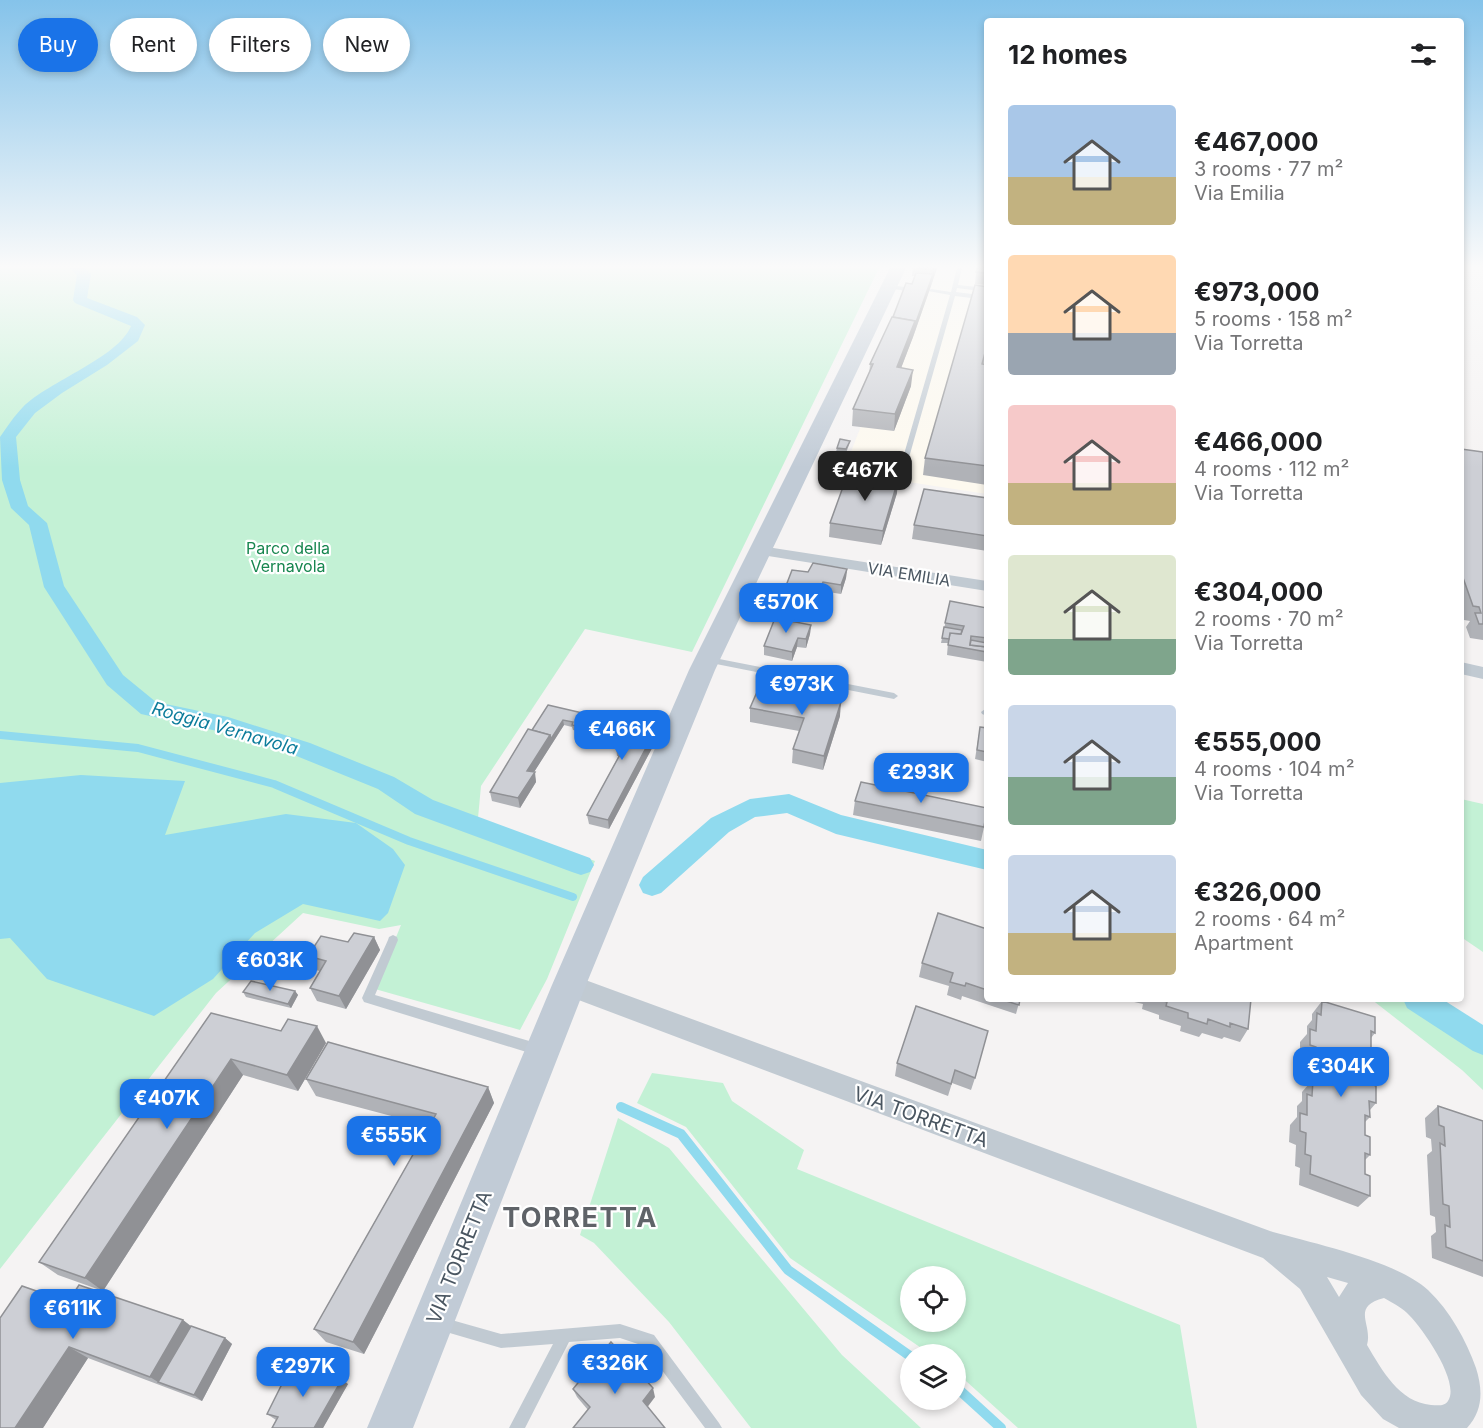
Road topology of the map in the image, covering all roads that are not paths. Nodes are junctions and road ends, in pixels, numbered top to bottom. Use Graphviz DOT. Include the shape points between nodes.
graph roads {
  1 [pos="866,335"];
  2 [pos="941,335"];
  3 [pos="903,468"];
  4 [pos="761,551"];
  5 [pos="984,586"];
  6 [pos="707,659"];
  7 [pos="1464,669"];
  8 [pos="1483,673"];
  9 [pos="894,696"];
  10 [pos="393,940"];
  11 [pos="569,985"];
  12 [pos="544,1051"];
  13 [pos="1274,1247"];
  14 [pos="1383,1282"];
  15 [pos="432,1322"];
  16 [pos="565,1335"];
  17 [pos="1356,1354"];
  18 [pos="390,1428"];
  19 [pos="516,1428"];
  20 [pos="714,1428"];
  1 -- 4 [label="street, VIA TORRETTA"];
  2 -- 3 [label="lane"];
  4 -- 5 [label="street, VIA EMILIA"];
  4 -- 6 [label="street, VIA TORRETTA"];
  6 -- 9 [label="lane"];
  6 -- 11 [label="street, VIA TORRETTA"];
  7 -- 8 [label="street"];
  10 -- 12 [label="lane" via="369,998"];
  11 -- 12 [label="street, VIA TORRETTA"];
  11 -- 13 [label="street, VIA TORRETTA"];
  12 -- 15 [label="street, VIA TORRETTA"];
  13 -- 14 [label="street, VIA TORRETTA" via="1356,1269"];
  13 -- 17 [label="street, VIA TORRETTA" via="1311,1278"];
  14 -- 17 [label="street, VIA TORRETTA" via="1368,1285 1356,1294 1350,1309 1349,1326"];
  14 -- 17 [label="street, VIA TORRETTA" via="1417,1301 1448,1340 1465,1385 1465,1405 1457,1416 1439,1422 1417,1420 1394,1408 1372,1384"];
  15 -- 16 [label="lane" via="501,1341"];
  15 -- 18 [label="street, VIA TORRETTA"];
  16 -- 19 [label="lane"];
  16 -- 20 [label="lane" via="620,1331 649,1340"];
}
